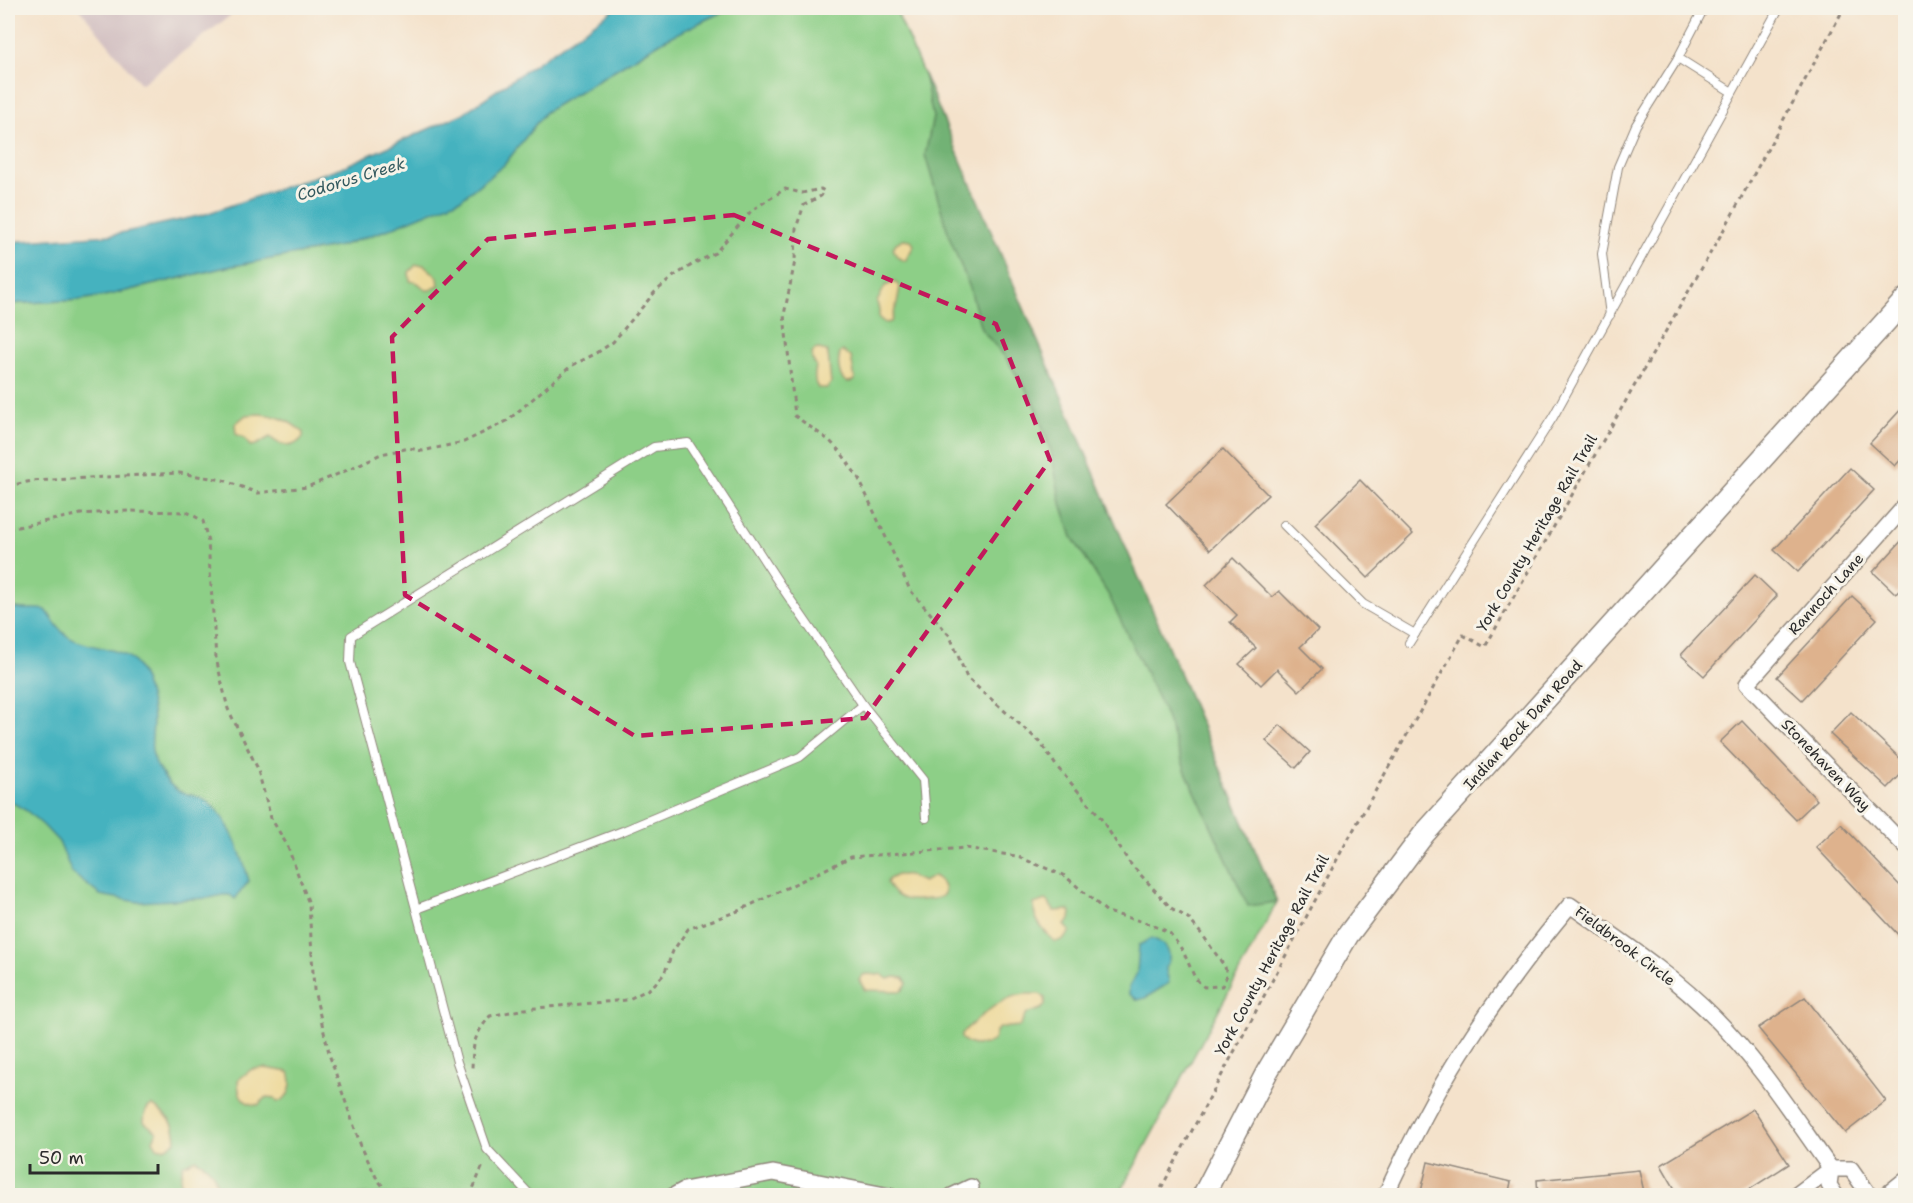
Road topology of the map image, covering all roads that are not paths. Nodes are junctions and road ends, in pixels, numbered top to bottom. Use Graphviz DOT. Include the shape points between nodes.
graph roads {
  1 [pos="1704,8"];
  2 [pos="1779,8"];
  3 [pos="1678,58"];
  4 [pos="1732,92"];
  5 [pos="1905,299"];
  6 [pos="1610,315"];
  7 [pos="1905,505"];
  8 [pos="1284,525"];
  9 [pos="1415,634"];
  10 [pos="1409,643"];
  11 [pos="1747,684"];
  12 [pos="863,705"];
  13 [pos="926,818"];
  14 [pos="1905,847"];
  15 [pos="416,909"];
  16 [pos="1831,1169"];
  17 [pos="1905,1179"];
  18 [pos="971,1187"];
  19 [pos="531,1196"];
  20 [pos="673,1196"];
  21 [pos="891,1196"];
  22 [pos="952,1196"];
  23 [pos="1203,1196"];
  24 [pos="1384,1196"];
  25 [pos="1795,1196"];
  26 [pos="1836,1196"];
  27 [pos="1870,1196"];
  28 [pos="1885,1196"];
  1 -- 3 [label="lane"];
  2 -- 4 [label="lane"];
  3 -- 4 [label="lane"];
  3 -- 6 [label="lane" via="1636,126 1618,167 1602,254"];
  4 -- 6 [label="lane"];
  5 -- 23 [label="street, Indian Rock Dam Road" via="1424,834 1348,935 1267,1072"];
  6 -- 9 [label="lane" via="1553,417"];
  7 -- 11 [label="street, Rannoch Lane"];
  8 -- 9 [label="lane" via="1363,604"];
  9 -- 10 [label="lane"];
  11 -- 14 [label="street, Stonehaven Way"];
  12 -- 13 [label="lane" via="923,780"];
  12 -- 15 [label="lane" via="800,757 623,831"];
  12 -- 15 [label="lane" via="688,443 654,447 351,636 350,662"];
  15 -- 19 [label="lane" via="457,1062 487,1149"];
  16 -- 24 [label="street, Fieldbrook Circle" via="1772,1085 1712,1015 1659,970 1570,905 1514,975 1461,1054"];
  16 -- 25 [label="street"];
  16 -- 26 [label="street, Fieldbrook Circle" via="1829,1185"];
  16 -- 27 [label="street" via="1851,1169"];
  17 -- 28 [label="street"];
  18 -- 22 [label="street"];
  20 -- 21 [label="street" via="684,1190 773,1173"];
}
